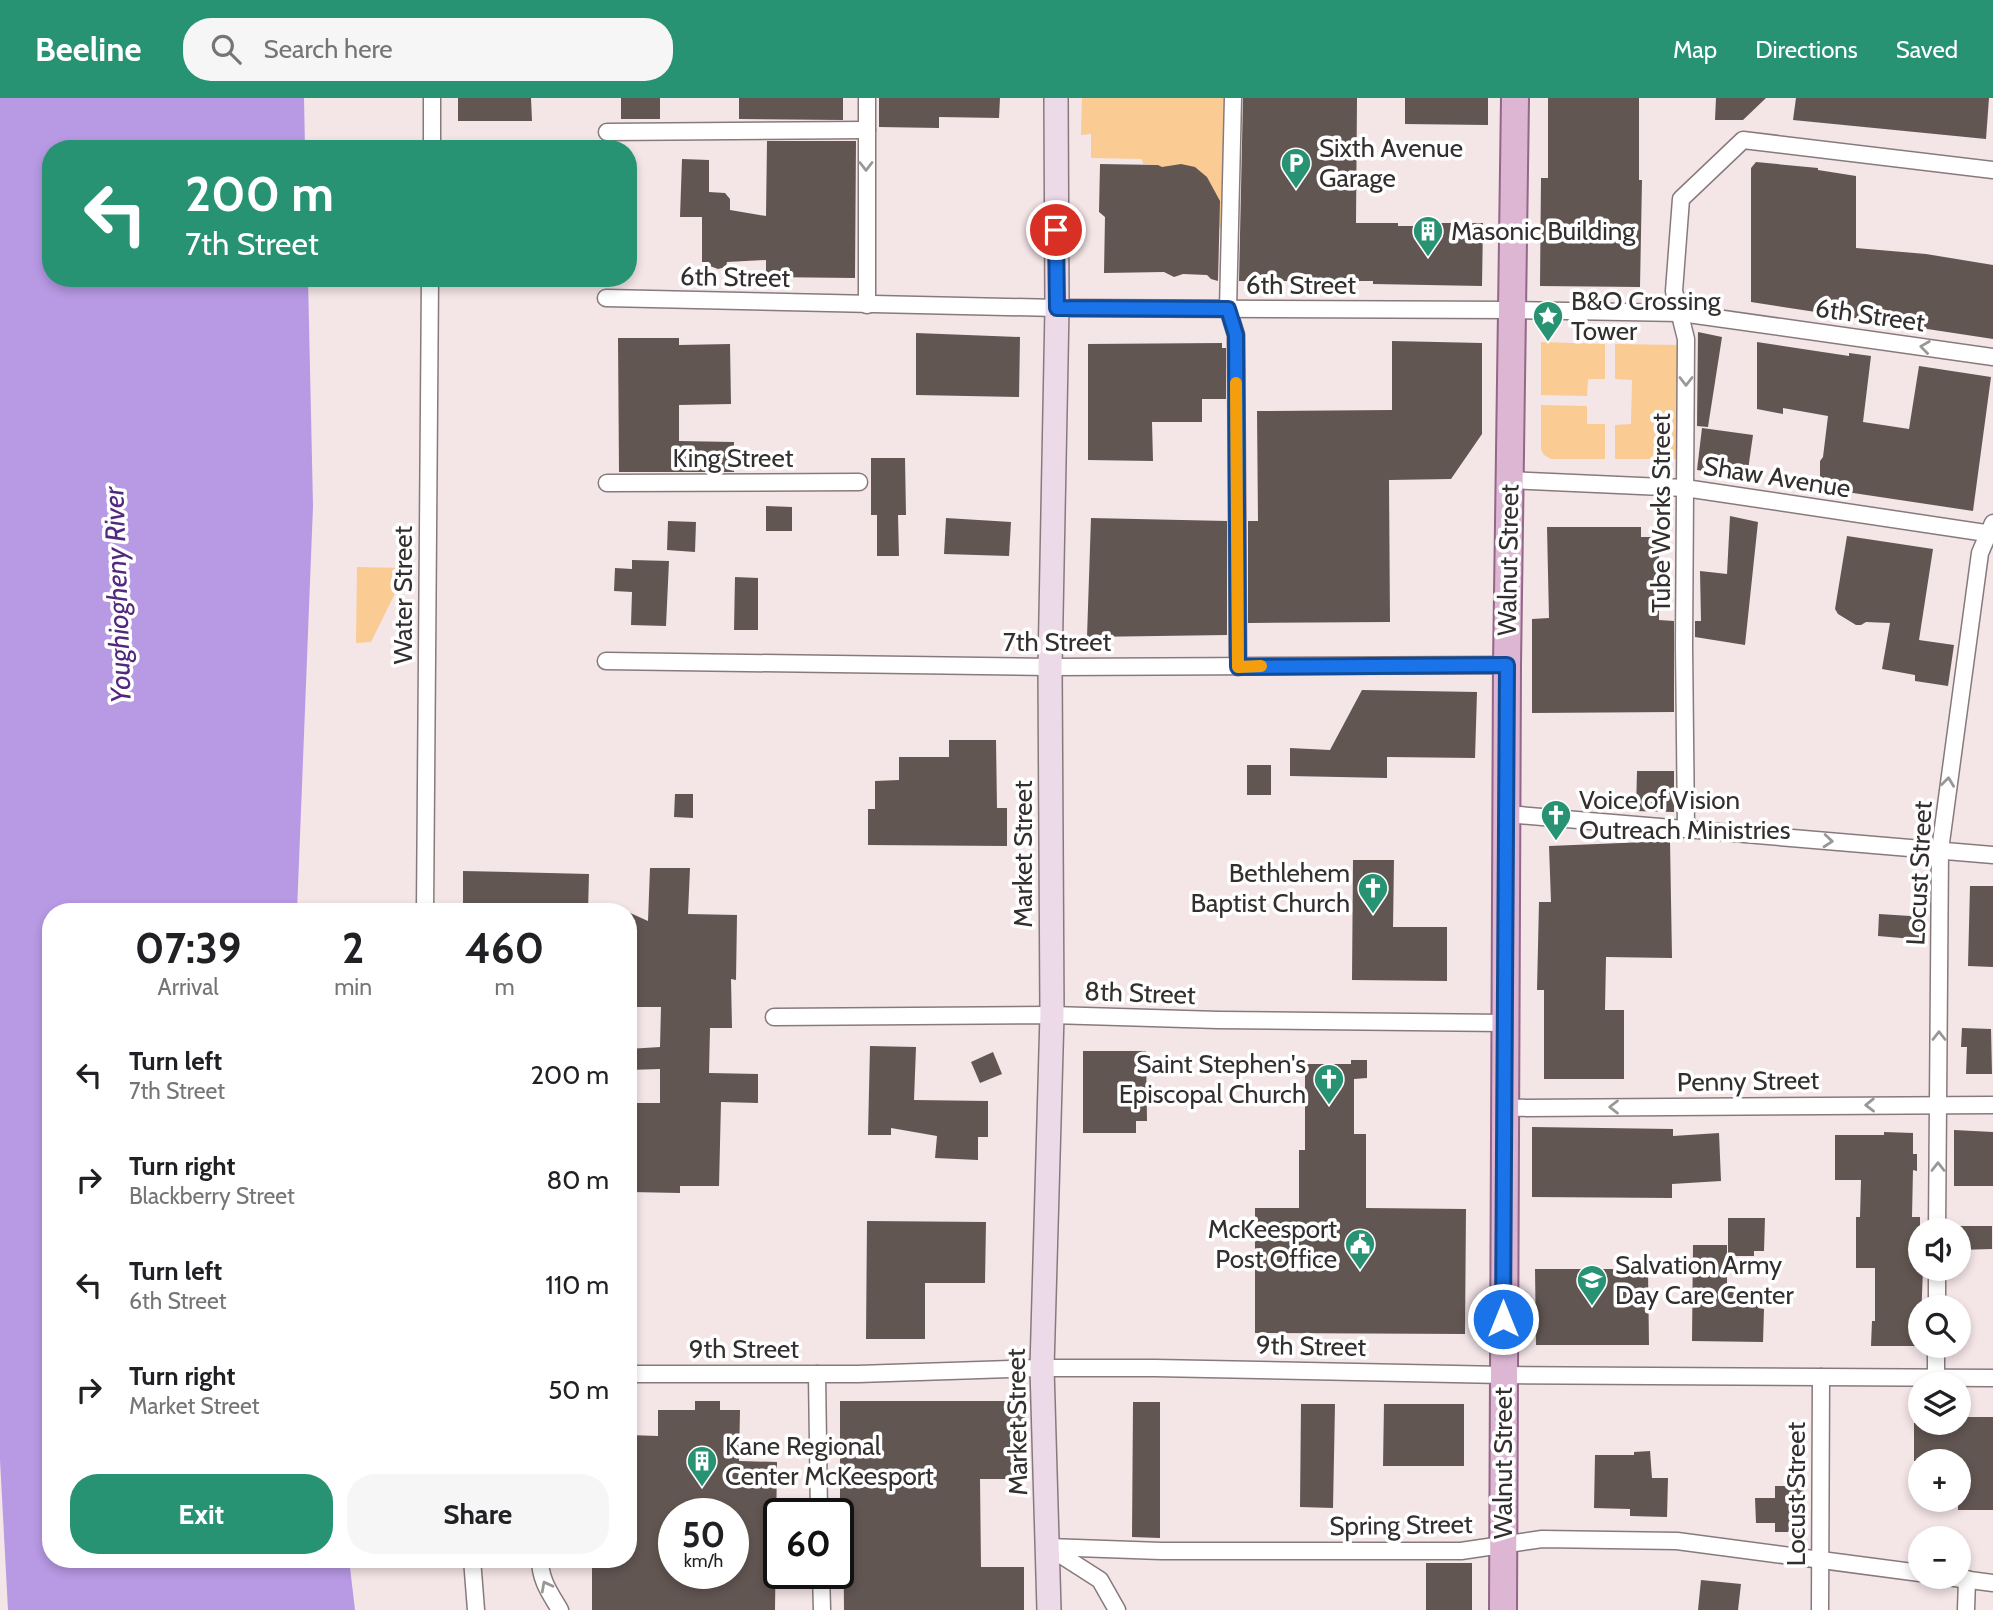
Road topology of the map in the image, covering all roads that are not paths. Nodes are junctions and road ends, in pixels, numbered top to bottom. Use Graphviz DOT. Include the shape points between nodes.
graph roads {
  1 [pos="432,98"];
  2 [pos="866,98"];
  3 [pos="1056,98"];
  4 [pos="1233,98"];
  5 [pos="1515,98"];
  6 [pos="866,130"];
  7 [pos="607,132"];
  8 [pos="432,140"];
  9 [pos="1993,170"];
  10 [pos="430,287"];
  11 [pos="606,298"];
  12 [pos="867,304"];
  13 [pos="1057,308"];
  14 [pos="1228,309"];
  15 [pos="1512,310"];
  16 [pos="1681,313"];
  17 [pos="1993,357"];
  18 [pos="1510,480"];
  19 [pos="859,482"];
  20 [pos="607,484"];
  21 [pos="1685,488"];
  22 [pos="1992,530"];
  23 [pos="606,662"];
  24 [pos="1507,665"];
  25 [pos="1050,667"];
  26 [pos="1238,667"];
  27 [pos="1507,814"];
  28 [pos="1686,829"];
  29 [pos="1940,850"];
  30 [pos="1993,855"];
  31 [pos="425,903"];
  32 [pos="1052,1015"];
  33 [pos="774,1017"];
  34 [pos="1505,1023"];
  35 [pos="1938,1104"];
  36 [pos="1993,1105"];
  37 [pos="1504,1108"];
  38 [pos="1937,1218"];
  39 [pos="1042,1368"];
  40 [pos="637,1374"];
  41 [pos="817,1374"];
  42 [pos="1503,1375"];
  43 [pos="1821,1377"];
  44 [pos="1908,1378"];
  45 [pos="1971,1378"];
  46 [pos="1993,1378"];
  47 [pos="819,1498"];
  48 [pos="1504,1544"];
  49 [pos="1048,1547"];
  50 [pos="1821,1560"];
  51 [pos="473,1568"];
  52 [pos="540,1568"];
  53 [pos="1908,1571"];
  54 [pos="1971,1580"];
  55 [pos="1993,1583"];
  56 [pos="821,1589"];
  57 [pos="1967,1589"];
  58 [pos="476,1610"];
  59 [pos="561,1610"];
  60 [pos="822,1610"];
  61 [pos="1049,1610"];
  62 [pos="1117,1610"];
  63 [pos="1503,1610"];
  64 [pos="1820,1610"];
  65 [pos="1966,1610"];
  1 -- 8 [label="street"];
  2 -- 6 [label="street"];
  3 -- 13 [label="main road, Market Street"];
  4 -- 14 [label="street"];
  5 -- 15 [label="main road, Walnut Street"];
  6 -- 7 [label="street"];
  6 -- 12 [label="street, one-way"];
  9 -- 16 [label="street, Tube Works Street" via="1743,140 1681,199 1674,290"];
  10 -- 31 [label="street, Water Street"];
  11 -- 12 [label="street, 6th Street"];
  12 -- 13 [label="street, 6th Street"];
  13 -- 14 [label="street, 6th Street"];
  13 -- 25 [label="main road, Market Street"];
  14 -- 15 [label="street, 6th Street"];
  14 -- 26 [label="street" via="1236,335"];
  15 -- 16 [label="street, 6th Street"];
  15 -- 18 [label="main road, Walnut Street"];
  17 -- 16 [label="street, 6th Street, one-way"];
  16 -- 21 [label="street, Tube Works Street, one-way" via="1686,339"];
  18 -- 21 [label="street, Shaw Avenue"];
  18 -- 24 [label="main road, Walnut Street"];
  19 -- 20 [label="street, King Street"];
  21 -- 22 [label="street, Shaw Avenue"];
  21 -- 28 [label="street, Tube Works Street"];
  29 -- 22 [label="street, Locust Street, one-way" via="1980,553"];
  23 -- 25 [label="street, 7th Street"];
  24 -- 26 [label="street, 7th Street"];
  24 -- 27 [label="main road, Walnut Street"];
  25 -- 26 [label="street, 7th Street"];
  25 -- 32 [label="main road, Market Street"];
  27 -- 28 [label="street"];
  27 -- 34 [label="main road, Walnut Street"];
  28 -- 29 [label="street, one-way"];
  29 -- 30 [label="street"];
  35 -- 29 [label="street, Locust Street, one-way"];
  32 -- 33 [label="street, 8th Street"];
  32 -- 34 [label="street, 8th Street"];
  32 -- 39 [label="main road, Market Street"];
  34 -- 37 [label="main road, Walnut Street"];
  35 -- 36 [label="street, Penny Street"];
  35 -- 37 [label="street, Penny Street, one-way"];
  38 -- 35 [label="street, Locust Street, one-way"];
  37 -- 42 [label="main road, Walnut Street"];
  39 -- 41 [label="street, 9th Street"];
  39 -- 42 [label="street, 9th Street"];
  39 -- 49 [label="main road, Market Street"];
  40 -- 41 [label="street, 9th Street"];
  41 -- 47 [label="street"];
  42 -- 43 [label="street, 9th Street"];
  42 -- 48 [label="main road, Walnut Street"];
  43 -- 44 [label="street, 9th Street"];
  43 -- 50 [label="street, Locust Street"];
  45 -- 46 [label="street, 9th Street"];
  48 -- 49 [label="street, Spring Street" via="1461,1551"];
  48 -- 50 [label="street, Spring Street" via="1542,1539 1676,1541"];
  48 -- 63 [label="main road, Walnut Street"];
  49 -- 61 [label="main road, Market Street"];
  49 -- 62 [label="street" via="1100,1580"];
  50 -- 53 [label="street, Spring Street"];
  50 -- 64 [label="street, Locust Street"];
  51 -- 58 [label="street"];
  59 -- 52 [label="street, one-way" via="545,1586"];
  54 -- 55 [label="street"];
  56 -- 60 [label="street"];
  57 -- 65 [label="street"];
}
